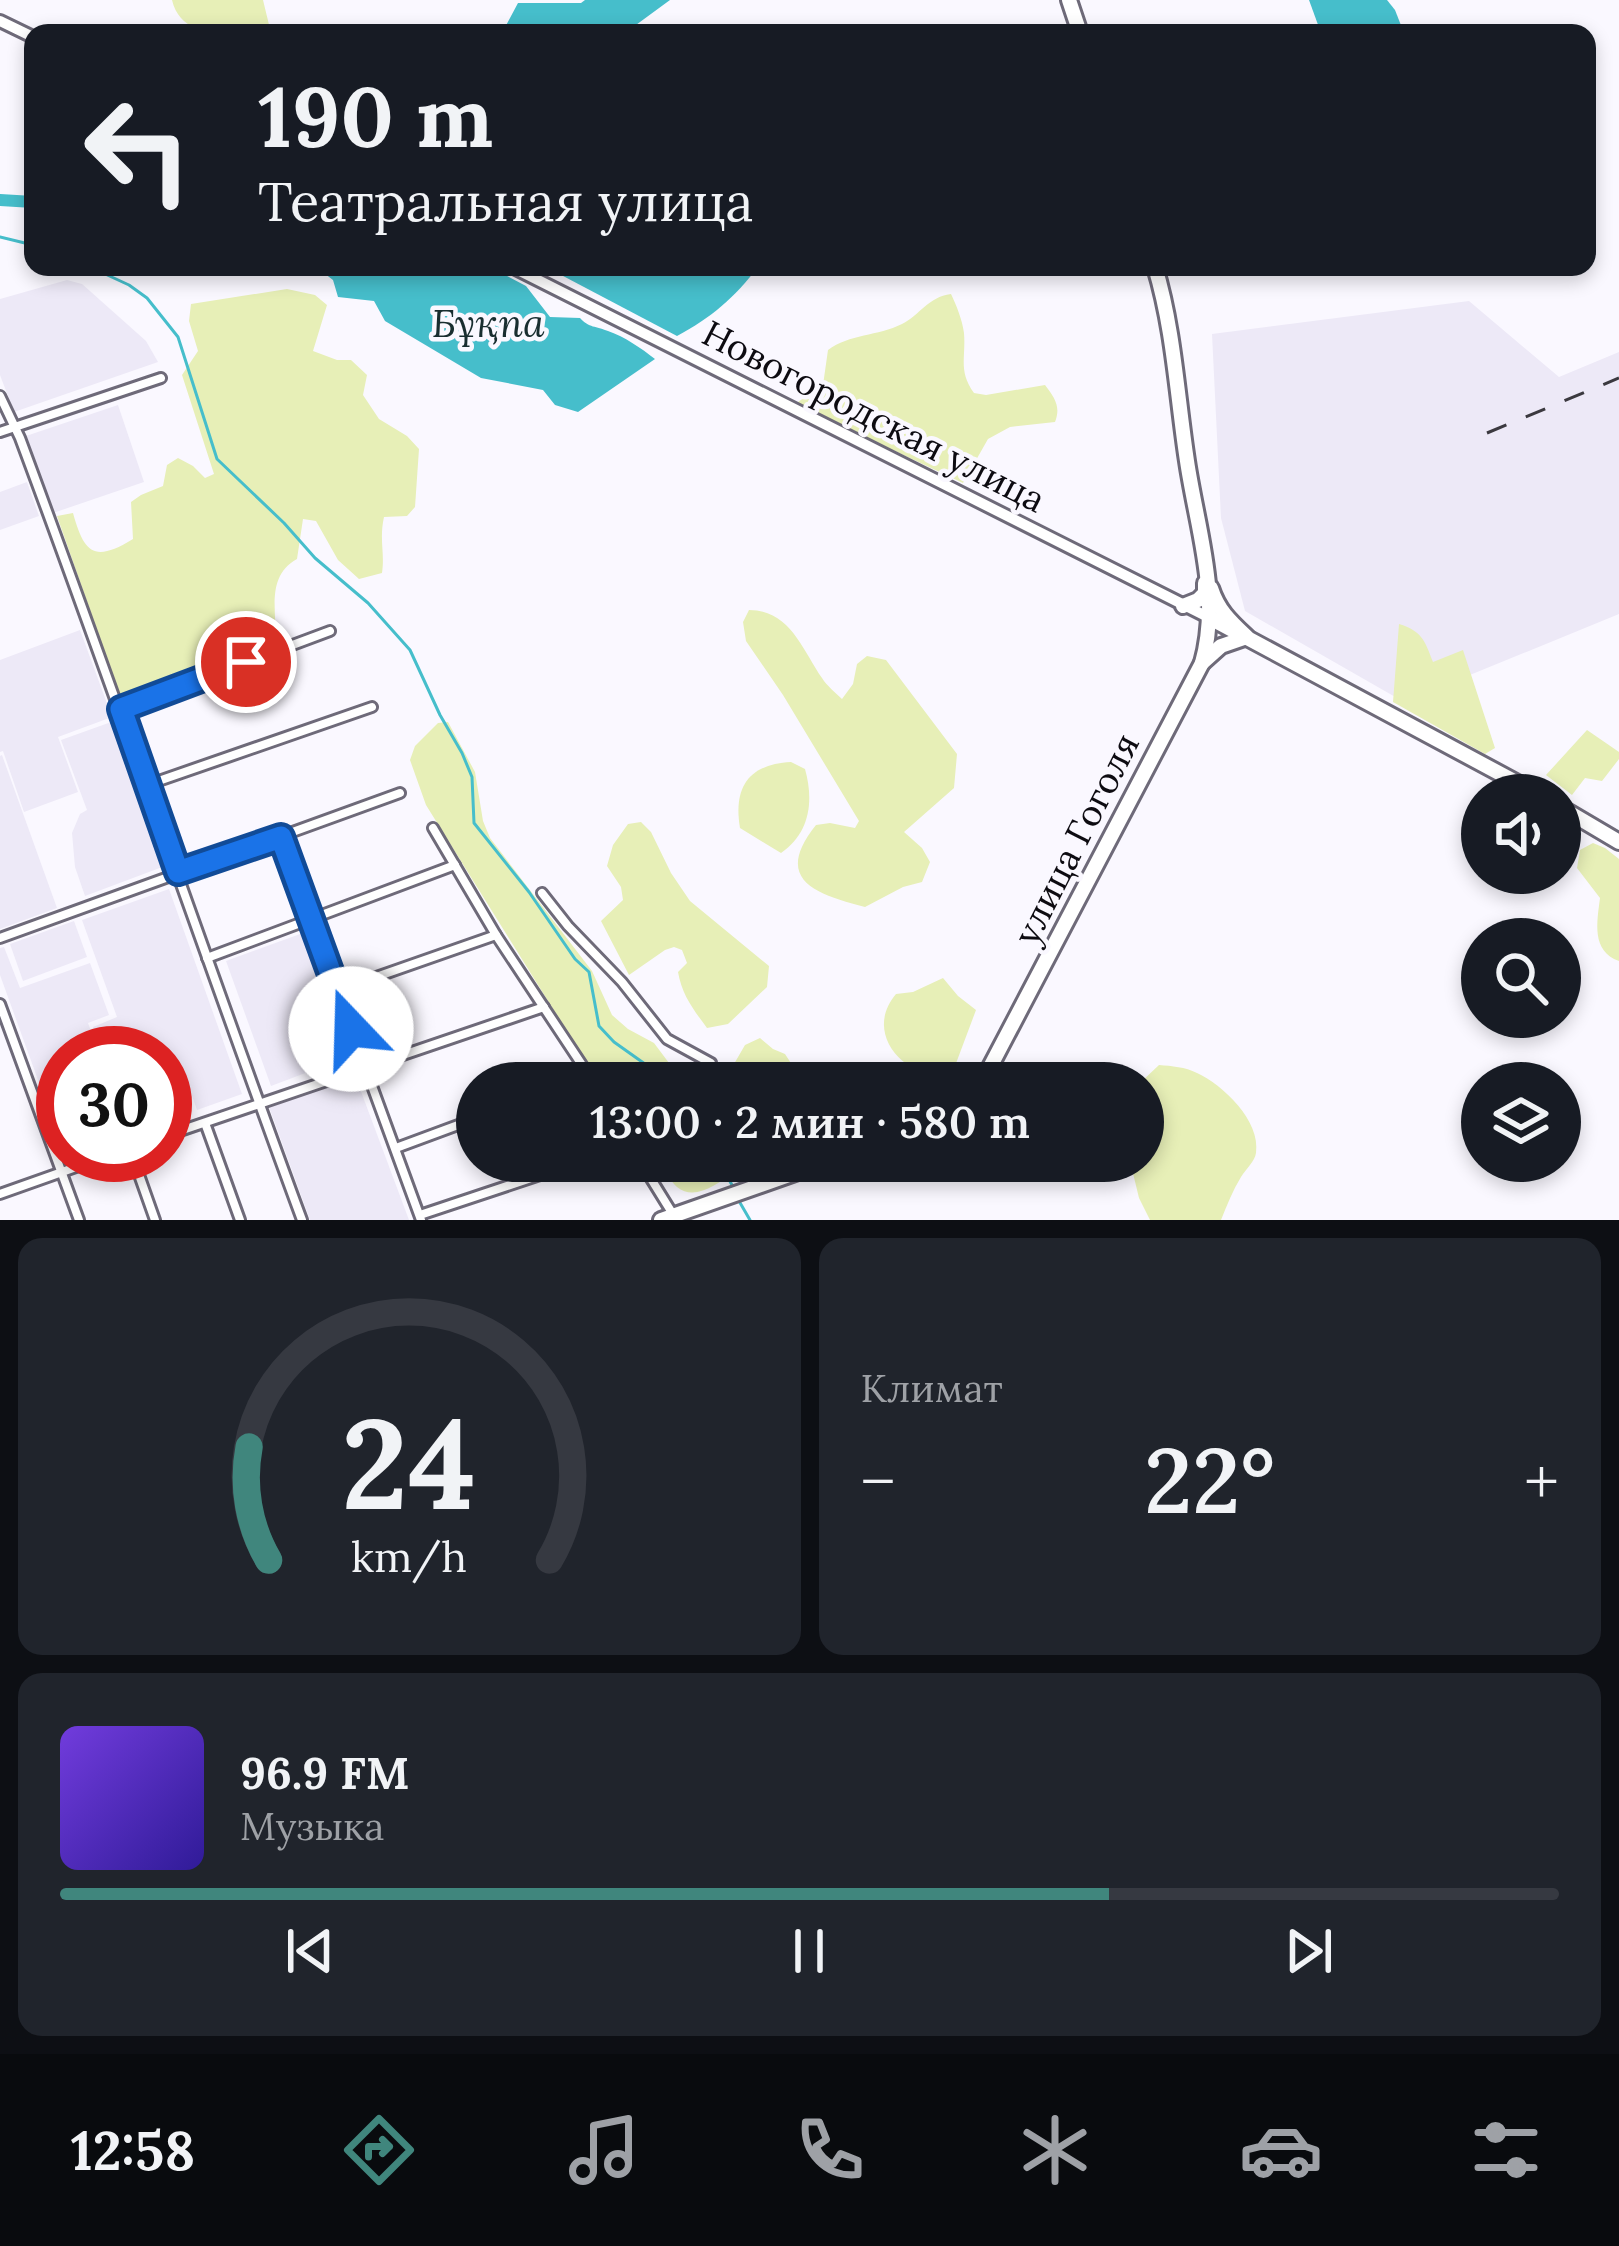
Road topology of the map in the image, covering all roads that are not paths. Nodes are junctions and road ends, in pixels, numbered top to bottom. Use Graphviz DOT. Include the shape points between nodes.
graph roads {
  1 [pos="530,276"];
  2 [pos="1157,276"];
  3 [pos="160,378"];
  4 [pos="0,396"];
  5 [pos="14,428"];
  6 [pos="0,432"];
  7 [pos="1208,573"];
  8 [pos="1184,605"];
  9 [pos="1210,618"];
  10 [pos="330,631"];
  11 [pos="1247,637"];
  12 [pos="1202,663"];
  13 [pos="372,707"];
  14 [pos="121,709"];
  15 [pos="1501,774"];
  16 [pos="147,785"];
  17 [pos="400,793"];
  18 [pos="1581,819"];
  19 [pos="434,828"];
  20 [pos="281,837"];
  21 [pos="1619,842"];
  22 [pos="454,865"];
  23 [pos="178,872"];
  24 [pos="542,893"];
  25 [pos="310,918"];
  26 [pos="496,935"];
  27 [pos="0,938"];
  28 [pos="207,958"];
  29 [pos="336,991"];
  30 [pos="0,1004"];
  31 [pos="544,1006"];
  32 [pos="580,1062"];
  33 [pos="707,1062"];
  34 [pos="992,1062"];
  35 [pos="365,1067"];
  36 [pos="36,1102"];
  37 [pos="260,1104"];
  38 [pos="205,1123"];
  39 [pos="456,1126"];
  40 [pos="192,1127"];
  41 [pos="396,1148"];
  42 [pos="36,1181"];
  43 [pos="66,1182"];
  44 [pos="142,1182"];
  45 [pos="522,1182"];
  46 [pos="652,1182"];
  47 [pos="767,1182"];
  48 [pos="761,1184"];
  49 [pos="0,1194"];
  50 [pos="420,1218"];
  51 [pos="673,1218"];
  52 [pos="79,1220"];
  53 [pos="155,1220"];
  54 [pos="240,1220"];
  55 [pos="302,1220"];
  1 -- 8 [label="street, Новогородская улица"];
  2 -- 7 [label="main road"];
  3 -- 5 [label="street"];
  4 -- 5 [label="street"];
  5 -- 6 [label="street"];
  5 -- 14 [label="street"];
  7 -- 8 [label="main road" via="1205,593"];
  7 -- 9 [label="main road, улица Гоголя"];
  7 -- 11 [label="main road" via="1216,604"];
  8 -- 9 [label="street, Новогородская улица"];
  9 -- 11 [label="main road"];
  9 -- 12 [label="main road, улица Гоголя"];
  10 -- 14 [label="street"];
  11 -- 12 [label="main road"];
  11 -- 15 [label="main road"];
  12 -- 34 [label="main road, улица Гоголя"];
  13 -- 16 [label="street"];
  14 -- 16 [label="street"];
  16 -- 23 [label="street"];
  17 -- 20 [label="street"];
  18 -- 21 [label="main road"];
  19 -- 22 [label="street"];
  20 -- 23 [label="street"];
  20 -- 25 [label="street"];
  22 -- 25 [label="street"];
  22 -- 26 [label="street"];
  23 -- 27 [label="street"];
  23 -- 28 [label="street"];
  24 -- 33 [label="street" via="667,1040"];
  25 -- 28 [label="street"];
  25 -- 29 [label="street"];
  26 -- 29 [label="street"];
  26 -- 31 [label="street"];
  28 -- 37 [label="street"];
  29 -- 35 [label="street"];
  30 -- 36 [label="street"];
  31 -- 32 [label="street"];
  31 -- 35 [label="street"];
  35 -- 37 [label="street"];
  35 -- 41 [label="street"];
  37 -- 38 [label="street"];
  37 -- 55 [label="street"];
  38 -- 40 [label="street"];
  38 -- 54 [label="street"];
  39 -- 41 [label="street"];
  41 -- 50 [label="street"];
  42 -- 49 [label="street"];
  43 -- 52 [label="street"];
  44 -- 53 [label="street"];
  45 -- 50 [label="street"];
  46 -- 51 [label="street"];
  47 -- 48 [label="main road"];
  48 -- 51 [label="main road"];
}
